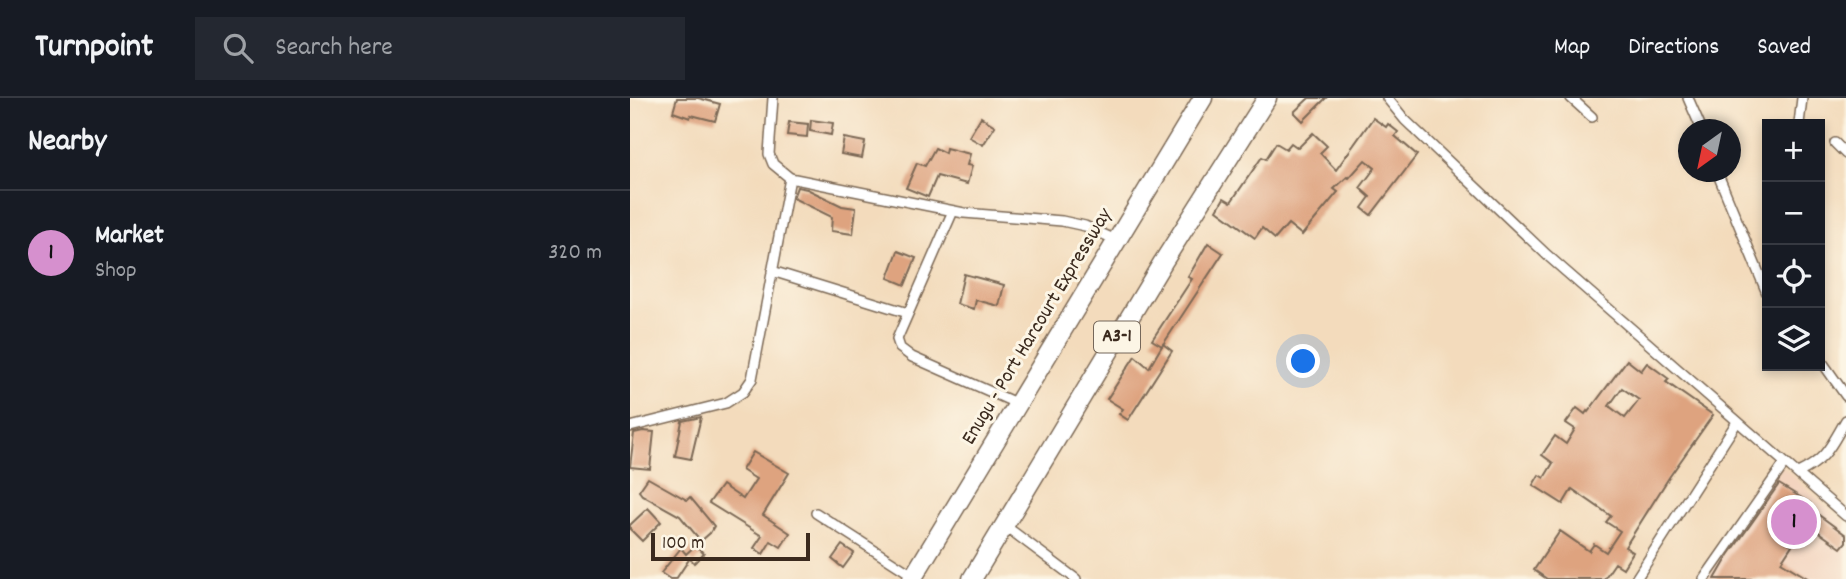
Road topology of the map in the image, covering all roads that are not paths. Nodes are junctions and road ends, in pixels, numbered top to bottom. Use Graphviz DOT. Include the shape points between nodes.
graph roads {
  1 [pos="773,98"];
  2 [pos="1267,98"];
  3 [pos="1387,98"];
  4 [pos="1572,98"];
  5 [pos="1688,98"];
  6 [pos="1802,98"];
  7 [pos="1200,99"];
  8 [pos="1592,117"];
  9 [pos="1697,119"];
  10 [pos="1800,119"];
  11 [pos="1835,143"];
  12 [pos="1846,154"];
  13 [pos="790,178"];
  14 [pos="1721,182"];
  15 [pos="953,211"];
  16 [pos="1116,240"];
  17 [pos="772,271"];
  18 [pos="1762,281"];
  19 [pos="908,313"];
  20 [pos="1825,366"];
  21 [pos="1846,396"];
  22 [pos="1018,404"];
  23 [pos="1846,419"];
  24 [pos="1737,422"];
  25 [pos="630,427"];
  26 [pos="1785,463"];
  27 [pos="1798,473"];
  28 [pos="816,513"];
  29 [pos="1846,516"];
  30 [pos="1004,525"];
  31 [pos="913,578"];
  32 [pos="972,579"];
  33 [pos="1076,579"];
  34 [pos="1636,579"];
  35 [pos="1704,579"];
  1 -- 13 [label="street" via="769,154"];
  2 -- 30 [label="highway, A3-1"];
  3 -- 24 [label="street" via="1547,256"];
  4 -- 8 [label="street"];
  5 -- 9 [label="street"];
  6 -- 10 [label="street"];
  7 -- 16 [label="highway, Enugu - Port Harcourt Expressway / A3-1"];
  11 -- 12 [label="street"];
  13 -- 15 [label="street"];
  13 -- 17 [label="street"];
  14 -- 18 [label="street"];
  15 -- 16 [label="street" via="1062,221"];
  15 -- 19 [label="street"];
  16 -- 22 [label="highway, Enugu - Port Harcourt Expressway / A3-1"];
  17 -- 19 [label="street"];
  17 -- 25 [label="street" via="752,379 743,392 726,403"];
  19 -- 22 [label="street" via="897,339 906,354"];
  20 -- 21 [label="street"];
  22 -- 31 [label="highway, Enugu - Port Harcourt Expressway / A3-1"];
  23 -- 27 [label="street" via="1825,456"];
  24 -- 26 [label="street"];
  24 -- 34 [label="street"];
  26 -- 27 [label="street"];
  26 -- 35 [label="street"];
  27 -- 29 [label="street"];
  28 -- 31 [label="street"];
  30 -- 32 [label="highway, A3-1"];
  30 -- 33 [label="street"];
}
